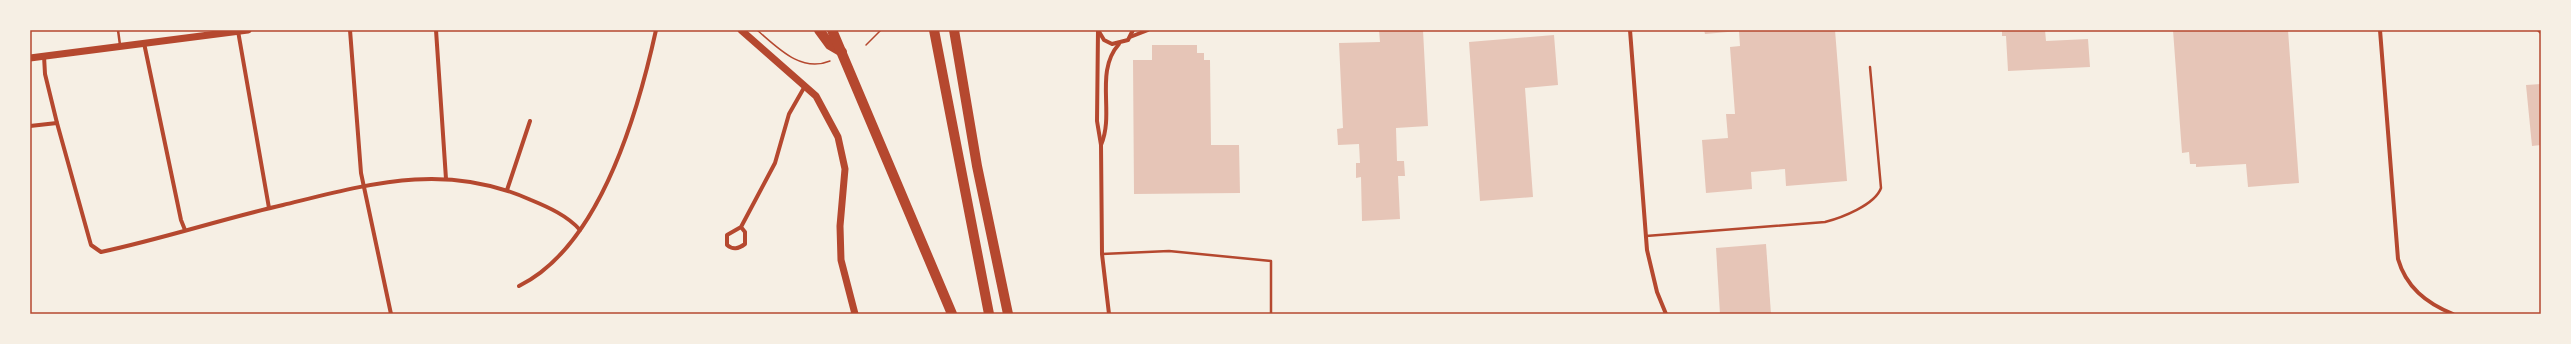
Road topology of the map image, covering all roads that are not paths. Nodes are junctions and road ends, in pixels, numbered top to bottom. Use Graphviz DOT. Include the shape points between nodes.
graph roads {
  1 [pos="118,30"];
  2 [pos="248,30"];
  3 [pos="350,30"];
  4 [pos="436,30"];
  5 [pos="656,30"];
  6 [pos="741,30"];
  7 [pos="820,30"];
  8 [pos="832,30"];
  9 [pos="934,30"];
  10 [pos="1098,30"];
  11 [pos="1133,30"];
  12 [pos="1148,30"];
  13 [pos="1630,30"];
  14 [pos="2380,30"];
  15 [pos="2539,30"];
  16 [pos="233,31"];
  17 [pos="2541,32"];
  18 [pos="955,33"];
  19 [pos="1130,38"];
  20 [pos="144,42"];
  21 [pos="1119,44"];
  22 [pos="120,46"];
  23 [pos="842,52"];
  24 [pos="44,56"];
  25 [pos="30,58"];
  26 [pos="1870,66"];
  27 [pos="806,86"];
  28 [pos="530,121"];
  29 [pos="57,122"];
  30 [pos="30,126"];
  31 [pos="1101,145"];
  32 [pos="446,178"];
  33 [pos="364,185"];
  34 [pos="507,190"];
  35 [pos="269,208"];
  36 [pos="741,227"];
  37 [pos="185,230"];
  38 [pos="580,230"];
  39 [pos="1645,236"];
  40 [pos="1102,254"];
  41 [pos="519,286"];
  42 [pos="391,314"];
  43 [pos="856,314"];
  44 [pos="952,314"];
  45 [pos="989,314"];
  46 [pos="1008,314"];
  47 [pos="1109,314"];
  48 [pos="1271,314"];
  49 [pos="1666,314"];
  50 [pos="2453,314"];
  1 -- 22 [label="lane"];
  2 -- 16 [label="street"];
  3 -- 33 [label="street" via="359,157"];
  4 -- 32 [label="street"];
  5 -- 38 [label="street" via="619,156"];
  6 -- 27 [label="street"];
  7 -- 23 [label="highway" via="830,45"];
  8 -- 23 [label="highway"];
  9 -- 45 [label="highway"];
  10 -- 21 [label="street" via="1106,42"];
  10 -- 31 [label="street" via="1097,121"];
  11 -- 19 [label="street"];
  12 -- 19 [label="street"];
  13 -- 39 [label="street"];
  14 -- 50 [label="street" via="2398,259 2406,278 2420,295"];
  15 -- 17 [label="street"];
  16 -- 20 [label="street"];
  16 -- 35 [label="street"];
  18 -- 46 [label="highway" via="977,166"];
  19 -- 21 [label="street"];
  20 -- 22 [label="street"];
  20 -- 37 [label="street"];
  21 -- 31 [label="street" via="1108,62 1106,121"];
  22 -- 24 [label="street"];
  23 -- 44 [label="highway"];
  24 -- 25 [label="street"];
  24 -- 29 [label="street" via="45,74"];
  26 -- 39 [label="lane" via="1880,188 1876,197 1848,214 1825,222"];
  27 -- 36 [label="street" via="789,114 775,163"];
  27 -- 43 [label="street" via="816,96 832,122 842,155 845,169 840,226 841,260"];
  28 -- 34 [label="street"];
  29 -- 30 [label="street"];
  29 -- 37 [label="street" via="89,238 96,249 101,252"];
  31 -- 40 [label="street"];
  32 -- 33 [label="street" via="416,178"];
  32 -- 34 [label="street"];
  33 -- 35 [label="street"];
  33 -- 42 [label="street"];
  34 -- 38 [label="street" via="542,204"];
  35 -- 37 [label="street"];
  36 -- 36 [label="street" via="727,235 727,245 731,249 739,249 745,244 745,232"];
  38 -- 41 [label="street" via="556,260"];
  39 -- 49 [label="street" via="1650,263"];
  40 -- 47 [label="street"];
  40 -- 48 [label="lane" via="1169,251 1271,261"];
}
